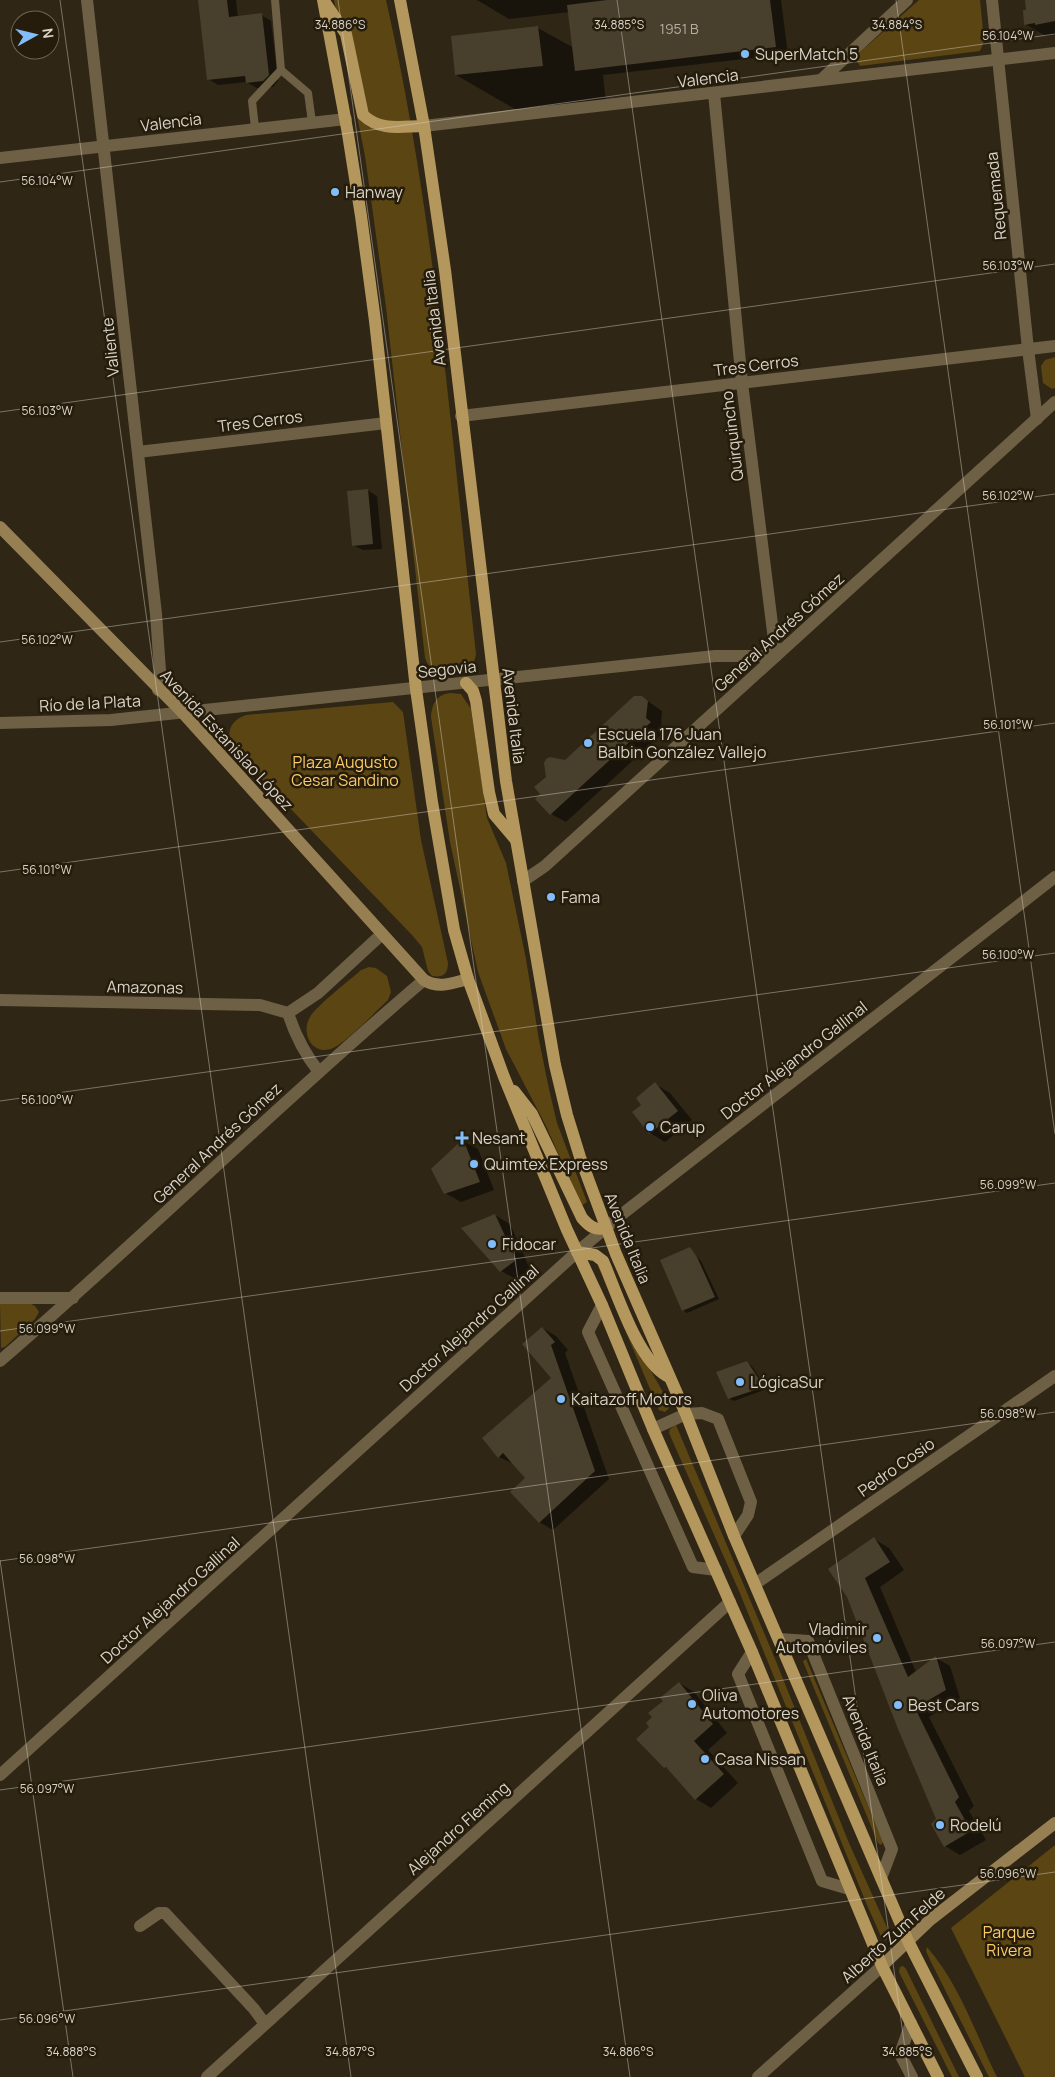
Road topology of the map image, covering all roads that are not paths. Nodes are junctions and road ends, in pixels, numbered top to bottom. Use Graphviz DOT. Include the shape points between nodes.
graph roads {
  1 [pos="87,0"];
  2 [pos="275,0"];
  3 [pos="323,0"];
  4 [pos="400,0"];
  5 [pos="907,0"];
  6 [pos="992,0"];
  7 [pos="1055,53"];
  8 [pos="999,60"];
  9 [pos="281,70"];
  10 [pos="821,80"];
  11 [pos="714,93"];
  12 [pos="346,118"];
  13 [pos="312,122"];
  14 [pos="424,126"];
  15 [pos="255,128"];
  16 [pos="104,146"];
  17 [pos="0,158"];
  18 [pos="1055,346"];
  19 [pos="1028,350"];
  20 [pos="742,383"];
  21 [pos="1055,402"];
  22 [pos="461,416"];
  23 [pos="1037,419"];
  24 [pos="386,423"];
  25 [pos="138,452"];
  26 [pos="0,527"];
  27 [pos="776,656"];
  28 [pos="493,680"];
  29 [pos="466,683"];
  30 [pos="416,688"];
  31 [pos="158,690"];
  32 [pos="182,712"];
  33 [pos="0,723"];
  34 [pos="516,840"];
  35 [pos="1055,877"];
  36 [pos="523,881"];
  37 [pos="382,934"];
  38 [pos="468,979"];
  39 [pos="424,980"];
  40 [pos="0,1000"];
  41 [pos="288,1013"];
  42 [pos="319,1072"];
  43 [pos="504,1077"];
  44 [pos="606,1228"];
  45 [pos="577,1252"];
  46 [pos="0,1298"];
  47 [pos="72,1298"];
  48 [pos="602,1305"];
  49 [pos="0,1361"];
  50 [pos="1055,1376"];
  51 [pos="669,1377"];
  52 [pos="686,1414"];
  53 [pos="653,1429"];
  54 [pos="734,1536"];
  55 [pos="716,1570"];
  56 [pos="755,1584"];
  57 [pos="730,1602"];
  58 [pos="779,1638"];
  59 [pos="752,1652"];
  60 [pos="0,1775"];
  61 [pos="1055,1823"];
  62 [pos="881,1878"];
  63 [pos="849,1889"];
  64 [pos="140,1926"];
  65 [pos="908,1941"];
  66 [pos="882,1966"];
  67 [pos="911,2023"];
  68 [pos="265,2024"];
  69 [pos="207,2077"];
  70 [pos="758,2077"];
  71 [pos="912,2077"];
  72 [pos="938,2077"];
  73 [pos="978,2077"];
  1 -- 16 [label="street, Valiente"];
  2 -- 9 [label="lane"];
  3 -- 12 [label="main road"];
  3 -- 14 [label="main road" via="346,34 363,115 387,127"];
  4 -- 14 [label="main road, Avenida Italia"];
  5 -- 10 [label="street"];
  6 -- 8 [label="street, Requemada"];
  7 -- 8 [label="street, Valencia"];
  8 -- 10 [label="street, Valencia"];
  8 -- 19 [label="street, Requemada"];
  9 -- 13 [label="lane" via="308,92"];
  9 -- 15 [label="lane" via="252,101"];
  10 -- 11 [label="street, Valencia"];
  11 -- 14 [label="street, Valencia"];
  11 -- 20 [label="street, Quirquincho"];
  12 -- 13 [label="street, Valencia"];
  12 -- 24 [label="main road"];
  13 -- 15 [label="street, Valencia"];
  14 -- 22 [label="main road, Avenida Italia" via="445,270"];
  15 -- 16 [label="street, Valencia"];
  16 -- 17 [label="street, Valencia"];
  16 -- 25 [label="street, Valiente"];
  18 -- 19 [label="street, Tres Cerros"];
  19 -- 20 [label="street, Tres Cerros"];
  19 -- 23 [label="street, Requemada"];
  20 -- 22 [label="street, Tres Cerros"];
  20 -- 27 [label="street, Quirquincho"];
  21 -- 23 [label="street, General Andrés Gómez"];
  22 -- 28 [label="main road, Avenida Italia"];
  23 -- 27 [label="street, General Andrés Gómez"];
  24 -- 25 [label="street, Tres Cerros"];
  24 -- 30 [label="main road"];
  25 -- 31 [label="street, Valiente" via="159,647"];
  26 -- 31 [label="street, Avenida Estanislao López"];
  27 -- 28 [label="street, Segovia" via="715,656"];
  27 -- 36 [label="street, General Andrés Gómez" via="545,866"];
  28 -- 29 [label="street, Segovia"];
  28 -- 34 [label="main road, Avenida Italia"];
  29 -- 30 [label="street, Segovia"];
  29 -- 34 [label="main road" via="476,701 494,814"];
  30 -- 32 [label="street, Segovia"];
  30 -- 38 [label="main road" via="444,880"];
  31 -- 32 [label="street, Avenida Estanislao López"];
  32 -- 33 [label="street, Río de la Plata" via="111,720"];
  32 -- 37 [label="street, Avenida Estanislao López"];
  34 -- 36 [label="main road, Avenida Italia"];
  35 -- 44 [label="street, Doctor Alejandro Gallinal"];
  36 -- 44 [label="main road, Avenida Italia" via="557,1073 580,1158"];
  37 -- 39 [label="street, Avenida Estanislao López"];
  37 -- 41 [label="street" via="318,993"];
  38 -- 39 [label="street" via="441,986"];
  38 -- 43 [label="main road"];
  39 -- 42 [label="street, General Andrés Gómez"];
  40 -- 41 [label="street, Amazonas" via="260,1005"];
  41 -- 42 [label="street" via="305,1054"];
  42 -- 47 [label="street, General Andrés Gómez"];
  43 -- 44 [label="main road" via="532,1114 582,1218 589,1226"];
  43 -- 45 [label="main road"];
  44 -- 45 [label="street, Doctor Alejandro Gallinal"];
  44 -- 51 [label="main road, Avenida Italia"];
  45 -- 48 [label="main road"];
  45 -- 51 [label="main road" via="595,1255 603,1261 639,1345 658,1371"];
  45 -- 60 [label="street, Doctor Alejandro Gallinal"];
  46 -- 47 [label="street"];
  47 -- 49 [label="street, General Andrés Gómez"];
  48 -- 53 [label="main road"];
  48 -- 55 [label="street" via="588,1332 693,1567"];
  50 -- 56 [label="street, Pedro Cosio"];
  51 -- 52 [label="main road, Avenida Italia"];
  52 -- 53 [label="street"];
  52 -- 54 [label="main road, Avenida Italia"];
  52 -- 54 [label="street" via="702,1413 718,1420 751,1502 748,1515"];
  53 -- 55 [label="main road"];
  54 -- 56 [label="main road, Avenida Italia"];
  55 -- 57 [label="main road"];
  56 -- 58 [label="main road, Avenida Italia"];
  57 -- 59 [label="main road"];
  57 -- 68 [label="street, Alejandro Fleming"];
  58 -- 62 [label="main road, Avenida Italia"];
  58 -- 62 [label="street, Avenida Italia" via="808,1642 892,1849"];
  59 -- 63 [label="main road"];
  59 -- 63 [label="street" via="738,1674 822,1881"];
  61 -- 65 [label="street, Alberto Zum Felde" via="930,1920"];
  62 -- 65 [label="main road, Avenida Italia"];
  63 -- 66 [label="main road"];
  64 -- 68 [label="street" via="159,1913 165,1913"];
  65 -- 66 [label="street, Alberto Zum Felde"];
  65 -- 73 [label="main road, Avenida Italia"];
  66 -- 67 [label="main road"];
  66 -- 70 [label="street, Alberto Zum Felde"];
  67 -- 71 [label="street" via="900,2054"];
  67 -- 72 [label="main road"];
  68 -- 69 [label="street, Alejandro Fleming"];
}
